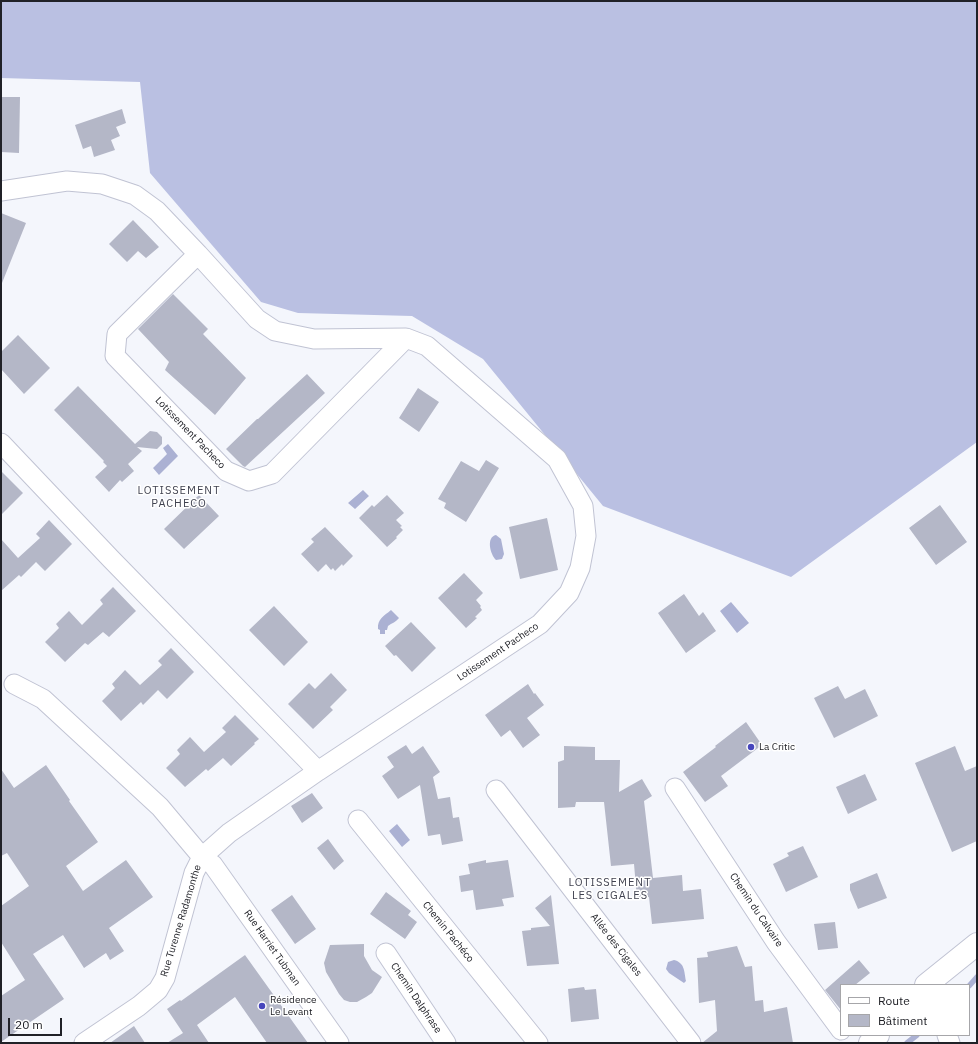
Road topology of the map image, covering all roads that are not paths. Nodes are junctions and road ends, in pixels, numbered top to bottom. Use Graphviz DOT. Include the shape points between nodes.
graph roads {
  1 [pos="1,191"];
  2 [pos="198,254"];
  3 [pos="406,338"];
  4 [pos="1,443"];
  5 [pos="14,684"];
  6 [pos="318,771"];
  7 [pos="675,788"];
  8 [pos="496,790"];
  9 [pos="358,820"];
  10 [pos="202,857"];
  11 [pos="977,944"];
  12 [pos="386,953"];
  13 [pos="927,984"];
  14 [pos="840,1029"];
  15 [pos="84,1043"];
  16 [pos="338,1043"];
  17 [pos="446,1043"];
  18 [pos="538,1043"];
  19 [pos="692,1043"];
  1 -- 2 [label="street, Lotissement Pacheco" via="67,181 102,184 135,195 152,207"];
  2 -- 3 [label="street, Lotissement Pacheco" via="257,319 275,331 314,339"];
  2 -- 3 [label="street, Lotissement Pacheco" via="117,334 115,356 226,471 249,481 272,474"];
  3 -- 6 [label="street, Lotissement Pacheco" via="427,346 557,459 583,506 586,536 580,568 570,593 540,624"];
  4 -- 6 [label="street"];
  5 -- 10 [label="street, Rue Harriet Tubman" via="49,704 160,807"];
  6 -- 10 [label="street, Lotissement Pacheco" via="230,833"];
  7 -- 14 [label="street, Chemin du Calvaire" via="776,942"];
  8 -- 19 [label="street, Allée des Cigales"];
  9 -- 18 [label="street, Chemin Pachéco"];
  10 -- 15 [label="street, Rue Turenne Radamonthe" via="194,874 165,978 158,990"];
  10 -- 16 [label="street, Rue Harriet Tubman" via="213,865"];
  11 -- 13 [label="main road"];
  12 -- 17 [label="street, Chemin Dalphrase"];
}
